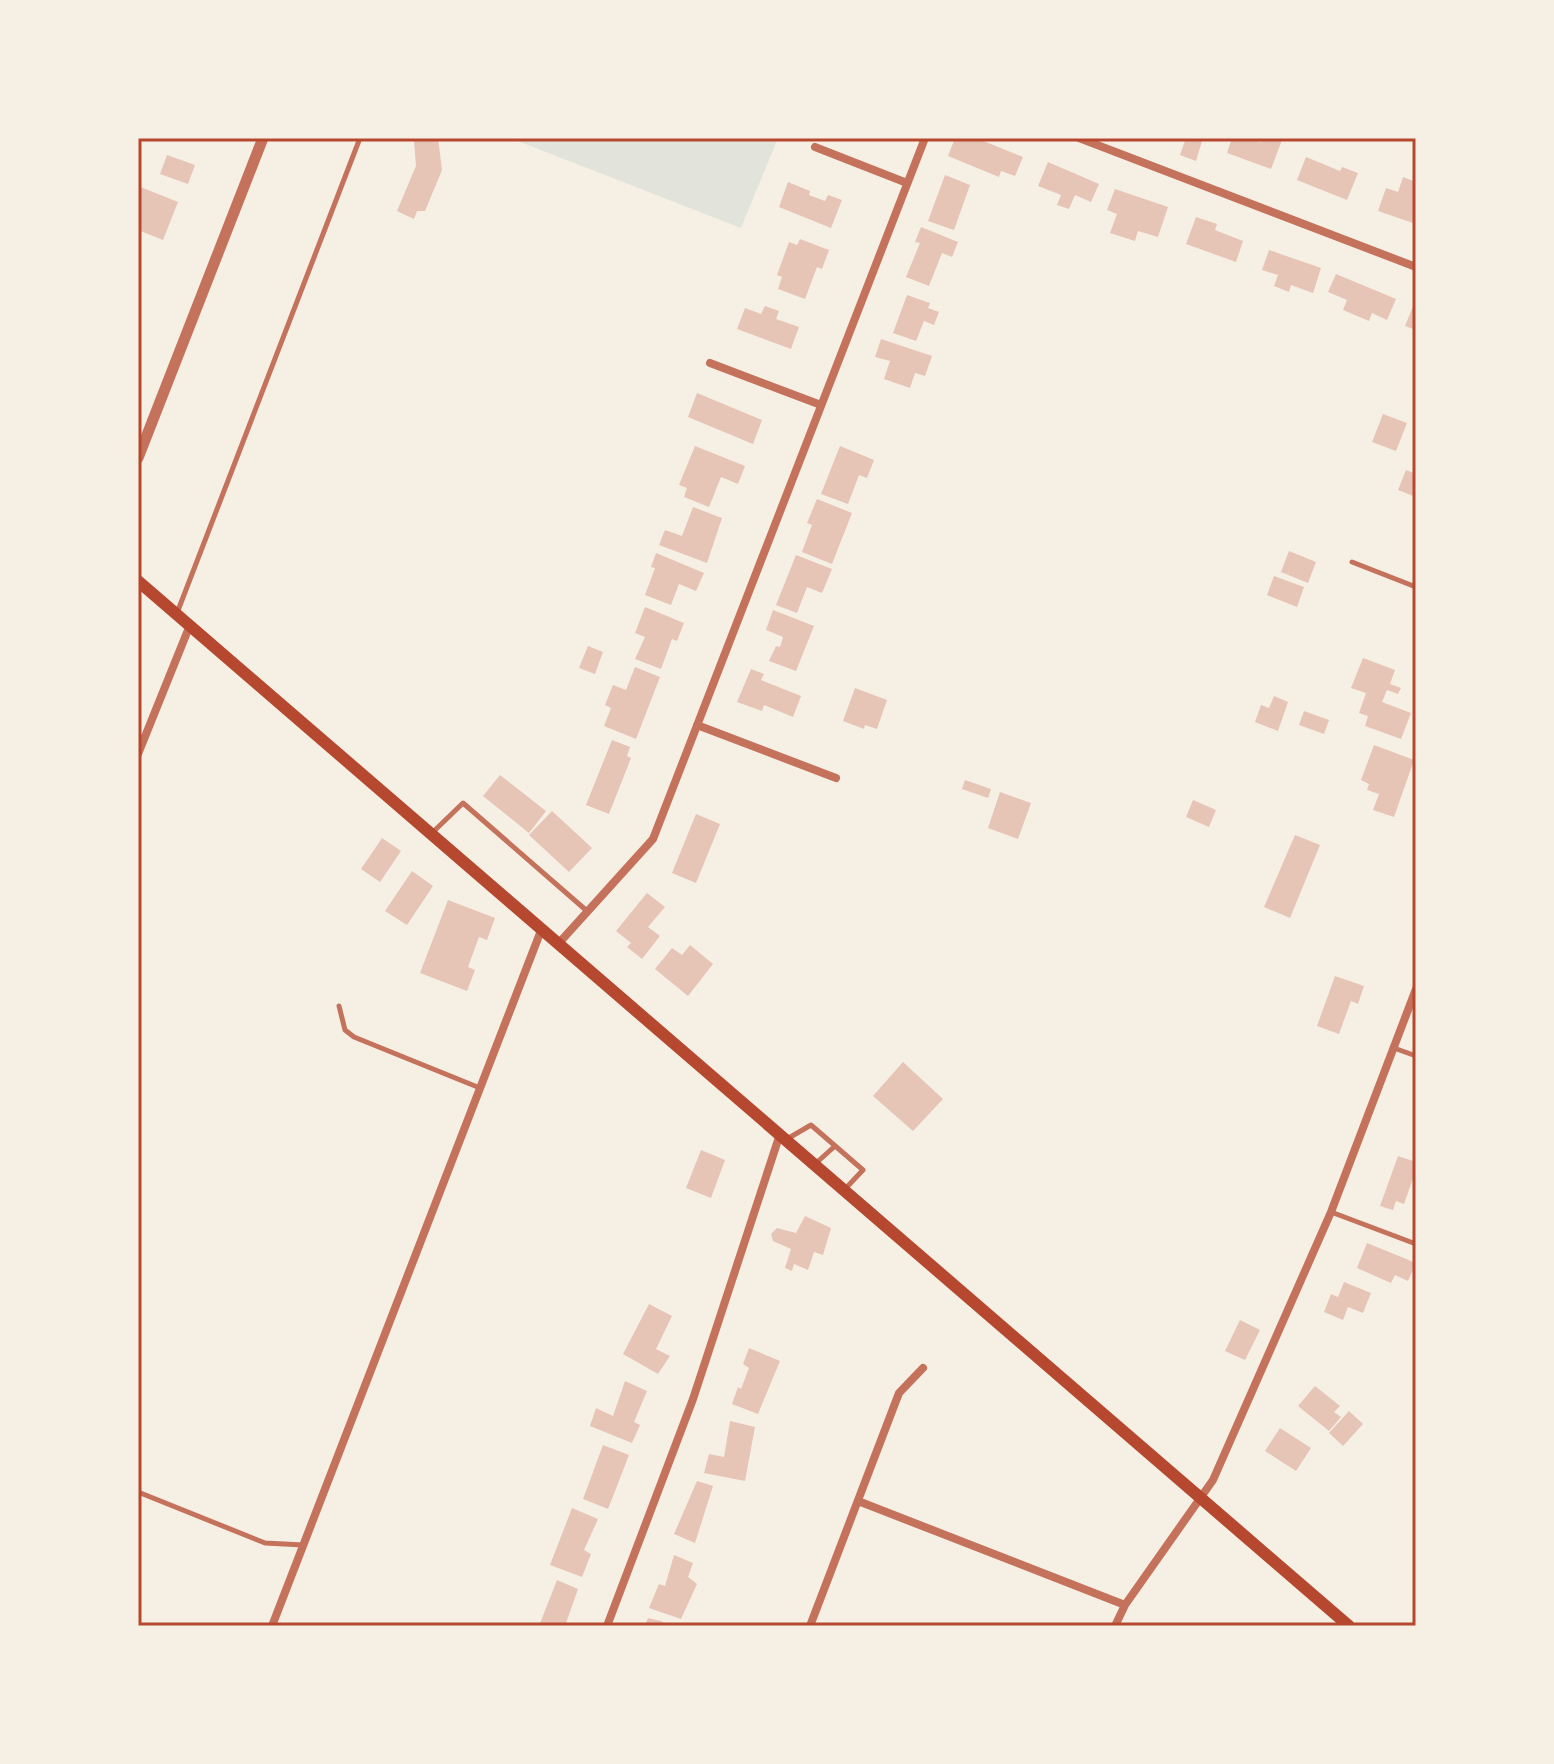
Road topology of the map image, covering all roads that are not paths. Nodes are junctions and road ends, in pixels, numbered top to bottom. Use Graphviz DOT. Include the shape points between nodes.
graph roads {
  1 [pos="263,138"];
  2 [pos="360,138"];
  3 [pos="925,138"];
  4 [pos="1079,138"];
  5 [pos="815,147"];
  6 [pos="907,183"];
  7 [pos="1416,267"];
  8 [pos="710,363"];
  9 [pos="821,405"];
  10 [pos="138,458"];
  11 [pos="1352,562"];
  12 [pos="138,581"];
  13 [pos="1416,587"];
  14 [pos="177,614"];
  15 [pos="190,625"];
  16 [pos="697,725"];
  17 [pos="138,754"];
  18 [pos="836,778"];
  19 [pos="432,833"];
  20 [pos="588,912"];
  21 [pos="542,928"];
  22 [pos="559,943"];
  23 [pos="1416,989"];
  24 [pos="339,1006"];
  25 [pos="1394,1048"];
  26 [pos="1416,1056"];
  27 [pos="480,1088"];
  28 [pos="783,1137"];
  29 [pos="835,1146"];
  30 [pos="815,1165"];
  31 [pos="845,1190"];
  32 [pos="1331,1212"];
  33 [pos="1416,1244"];
  34 [pos="923,1368"];
  35 [pos="138,1492"];
  36 [pos="1199,1498"];
  37 [pos="858,1501"];
  38 [pos="303,1545"];
  39 [pos="1125,1605"];
  40 [pos="272,1626"];
  41 [pos="607,1626"];
  42 [pos="810,1626"];
  43 [pos="1115,1626"];
  44 [pos="1349,1626"];
  1 -- 10 [label="street"];
  2 -- 14 [label="lane"];
  3 -- 6 [label="street"];
  4 -- 7 [label="street"];
  5 -- 6 [label="street"];
  6 -- 9 [label="street"];
  8 -- 9 [label="street"];
  9 -- 16 [label="street"];
  11 -- 13 [label="lane"];
  12 -- 14 [label="main road"];
  14 -- 15 [label="main road"];
  15 -- 17 [label="street"];
  15 -- 19 [label="main road"];
  16 -- 18 [label="street"];
  16 -- 20 [label="street" via="653,839"];
  19 -- 20 [label="lane" via="463,803"];
  19 -- 21 [label="main road"];
  20 -- 22 [label="street"];
  21 -- 22 [label="main road"];
  21 -- 27 [label="street"];
  22 -- 28 [label="main road"];
  23 -- 25 [label="street"];
  24 -- 27 [label="lane" via="345,1030 354,1037"];
  25 -- 26 [label="lane"];
  25 -- 32 [label="street"];
  27 -- 38 [label="street"];
  28 -- 29 [label="lane" via="811,1125"];
  28 -- 30 [label="main road"];
  28 -- 41 [label="street" via="693,1399"];
  29 -- 30 [label="lane"];
  29 -- 31 [label="lane" via="863,1170"];
  30 -- 31 [label="main road"];
  31 -- 36 [label="main road"];
  32 -- 33 [label="lane"];
  32 -- 36 [label="street" via="1213,1480"];
  34 -- 37 [label="street" via="899,1393"];
  35 -- 38 [label="lane" via="265,1543"];
  36 -- 39 [label="street"];
  36 -- 44 [label="main road"];
  37 -- 39 [label="street"];
  37 -- 42 [label="street"];
  38 -- 40 [label="street"];
  39 -- 43 [label="street"];
}
